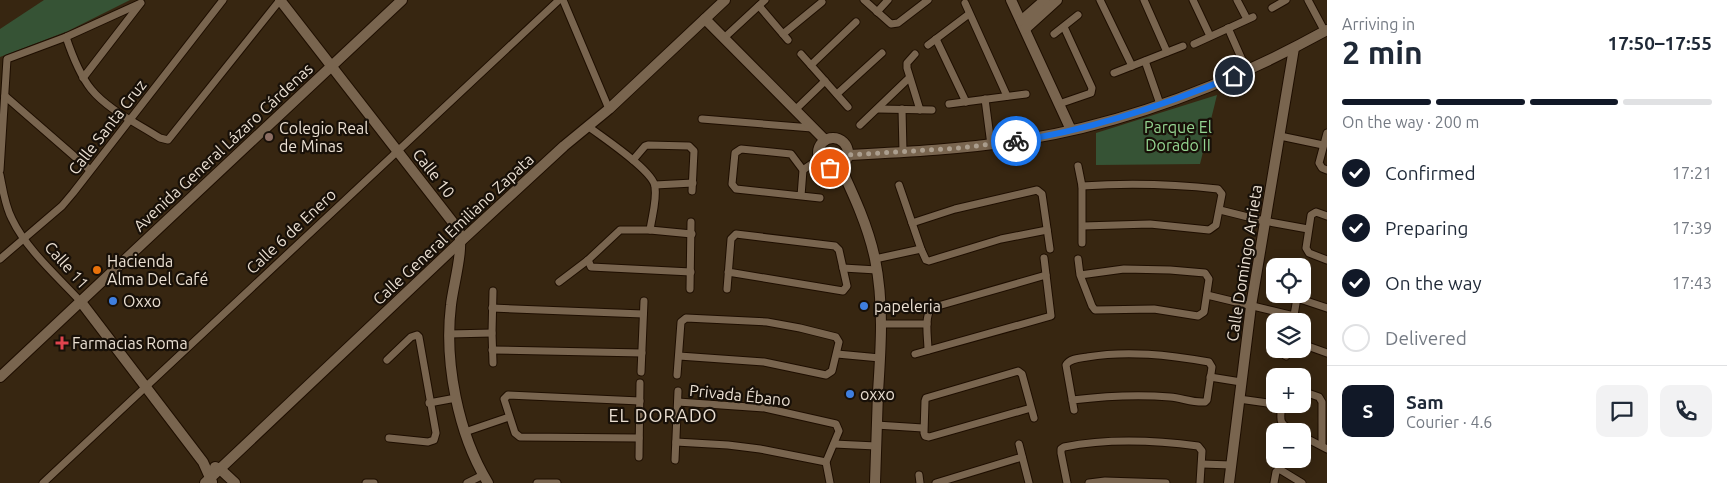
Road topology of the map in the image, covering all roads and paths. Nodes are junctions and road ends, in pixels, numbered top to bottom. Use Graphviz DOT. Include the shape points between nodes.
graph roads {
  1 [pos="223,0"];
  2 [pos="280,0"];
  3 [pos="402,0"];
  4 [pos="561,0"];
  5 [pos="725,0"];
  6 [pos="765,0"];
  7 [pos="864,0"];
  8 [pos="888,0"];
  9 [pos="928,0"];
  10 [pos="1011,0"];
  11 [pos="1044,0"];
  12 [pos="1057,0"];
  13 [pos="1100,0"];
  14 [pos="1144,0"];
  15 [pos="1193,0"];
  16 [pos="1238,0"];
  17 [pos="1286,0"];
  18 [pos="1308,0"];
  19 [pos="142,1"];
  20 [pos="822,2"];
  21 [pos="965,3"];
  22 [pos="759,6"];
  23 [pos="1272,8"];
  24 [pos="878,12"];
  25 [pos="969,14"];
  26 [pos="1078,15"];
  27 [pos="705,19"];
  28 [pos="856,22"];
  29 [pos="1023,25"];
  30 [pos="1064,27"];
  31 [pos="1228,28"];
  32 [pos="1324,29"];
  33 [pos="1054,34"];
  34 [pos="1210,36"];
  35 [pos="66,37"];
  36 [pos="724,38"];
  37 [pos="936,39"];
  38 [pos="1194,44"];
  39 [pos="928,45"];
  40 [pos="1183,46"];
  41 [pos="1294,48"];
  42 [pos="1167,52"];
  43 [pos="882,53"];
  44 [pos="801,54"];
  45 [pos="915,54"];
  46 [pos="1145,61"];
  47 [pos="811,65"];
  48 [pos="331,66"];
  49 [pos="1132,66"];
  50 [pos="1247,71"];
  51 [pos="1114,74"];
  52 [pos="84,78"];
  53 [pos="909,78"];
  54 [pos="825,81"];
  55 [pos="837,94"];
  56 [pos="1026,94"];
  57 [pos="5,96"];
  58 [pos="1008,96"];
  59 [pos="985,99"];
  60 [pos="966,102"];
  61 [pos="949,104"];
  62 [pos="1059,104"];
  63 [pos="1160,104"];
  64 [pos="848,106"];
  65 [pos="609,108"];
  66 [pos="878,109"];
  67 [pos="902,109"];
  68 [pos="795,110"];
  69 [pos="920,110"];
  70 [pos="932,110"];
  71 [pos="130,119"];
  72 [pos="702,119"];
  73 [pos="860,125"];
  74 [pos="589,127"];
  75 [pos="812,128"];
  76 [pos="1071,130"];
  77 [pos="1327,133"];
  78 [pos="1280,136"];
  79 [pos="825,140"];
  80 [pos="991,145"];
  81 [pos="1323,145"];
  82 [pos="398,150"];
  83 [pos="903,152"];
  84 [pos="848,155"];
  85 [pos="819,159"];
  86 [pos="633,160"];
  87 [pos="840,166"];
  88 [pos="1078,166"];
  89 [pos="0,170"];
  90 [pos="90,170"];
  91 [pos="803,170"];
  92 [pos="1327,170"];
  93 [pos="0,175"];
  94 [pos="656,185"];
  95 [pos="899,185"];
  96 [pos="1082,186"];
  97 [pos="801,196"];
  98 [pos="820,198"];
  99 [pos="1220,210"];
  100 [pos="1327,216"];
  101 [pos="1264,221"];
  102 [pos="691,222"];
  103 [pos="912,223"];
  104 [pos="1082,226"];
  105 [pos="1308,228"];
  106 [pos="650,230"];
  107 [pos="1047,230"];
  108 [pos="692,234"];
  109 [pos="24,240"];
  110 [pos="461,242"];
  111 [pos="1082,242"];
  112 [pos="921,249"];
  113 [pos="1050,249"];
  114 [pos="0,258"];
  115 [pos="1044,258"];
  116 [pos="875,259"];
  117 [pos="1078,259"];
  118 [pos="588,260"];
  119 [pos="1327,260"];
  120 [pos="843,268"];
  121 [pos="877,270"];
  122 [pos="691,272"];
  123 [pos="728,272"];
  124 [pos="1046,274"];
  125 [pos="1080,275"];
  126 [pos="560,282"];
  127 [pos="690,289"];
  128 [pos="727,289"];
  129 [pos="493,291"];
  130 [pos="1207,295"];
  131 [pos="644,301"];
  132 [pos="81,302"];
  133 [pos="1311,303"];
  134 [pos="1250,306"];
  135 [pos="492,308"];
  136 [pos="1327,308"];
  137 [pos="1275,313"];
  138 [pos="643,314"];
  139 [pos="881,324"];
  140 [pos="927,324"];
  141 [pos="492,333"];
  142 [pos="449,334"];
  143 [pos="1311,347"];
  144 [pos="492,350"];
  145 [pos="928,350"];
  146 [pos="642,353"];
  147 [pos="1327,353"];
  148 [pos="837,354"];
  149 [pos="915,354"];
  150 [pos="679,356"];
  151 [pos="880,358"];
  152 [pos="387,360"];
  153 [pos="493,363"];
  154 [pos="641,372"];
  155 [pos="677,375"];
  156 [pos="1210,377"];
  157 [pos="0,378"];
  158 [pos="1241,382"];
  159 [pos="640,383"];
  160 [pos="146,387"];
  161 [pos="678,391"];
  162 [pos="1311,394"];
  163 [pos="456,398"];
  164 [pos="1239,399"];
  165 [pos="1072,400"];
  166 [pos="640,401"];
  167 [pos="678,402"];
  168 [pos="1266,402"];
  169 [pos="429,403"];
  170 [pos="1031,408"];
  171 [pos="1074,410"];
  172 [pos="509,416"];
  173 [pos="1034,418"];
  174 [pos="876,425"];
  175 [pos="923,428"];
  176 [pos="465,432"];
  177 [pos="389,438"];
  178 [pos="639,438"];
  179 [pos="1311,440"];
  180 [pos="676,442"];
  181 [pos="834,444"];
  182 [pos="1019,444"];
  183 [pos="876,446"];
  184 [pos="1324,447"];
  185 [pos="639,457"];
  186 [pos="1022,457"];
  187 [pos="675,460"];
  188 [pos="203,462"];
  189 [pos="826,462"];
  190 [pos="1202,464"];
  191 [pos="1231,465"];
  192 [pos="220,469"];
  193 [pos="919,475"];
  194 [pos="486,479"];
  195 [pos="209,482"];
  196 [pos="43,483"];
  197 [pos="235,483"];
  198 [pos="366,483"];
  199 [pos="374,483"];
  200 [pos="467,483"];
  201 [pos="537,483"];
  202 [pos="557,483"];
  203 [pos="830,483"];
  204 [pos="875,483"];
  205 [pos="920,483"];
  206 [pos="936,483"];
  207 [pos="1028,483"];
  208 [pos="1067,483"];
  209 [pos="1088,483"];
  210 [pos="1166,483"];
  211 [pos="1200,483"];
  212 [pos="1229,483"];
  213 [pos="1274,483"];
  214 [pos="1302,483"];
  1 -- 71 [label="street, Calle Santa Cruz"];
  2 -- 48 [label="street, Calle 10"];
  2 -- 71 [label="street" via="168,140"];
  3 -- 48 [label="street, Avenida General Lázaro Cárdenas"];
  4 -- 65 [label="street"];
  4 -- 82 [label="street, Calle 6 de Enero"];
  5 -- 27 [label="street, Calle General Emiliano Zapata"];
  6 -- 22 [label="street"];
  7 -- 24 [label="street"];
  8 -- 24 [label="street"];
  9 -- 24 [label="street" via="894,24"];
  10 -- 29 [label="street"];
  11 -- 29 [label="street"];
  12 -- 29 [label="street"];
  13 -- 49 [label="street"];
  14 -- 42 [label="street"];
  15 -- 34 [label="street"];
  16 -- 31 [label="street" via="1250,18"];
  17 -- 23 [label="street"];
  18 -- 32 [label="street"];
  19 -- 35 [label="street"];
  19 -- 52 [label="street"];
  20 -- 22 [label="street" via="785,37"];
  21 -- 25 [label="street"];
  22 -- 36 [label="street"];
  25 -- 37 [label="street"];
  25 -- 58 [label="street"];
  26 -- 30 [label="street"];
  27 -- 36 [label="street"];
  27 -- 65 [label="street, Calle General Emiliano Zapata"];
  28 -- 47 [label="street"];
  29 -- 62 [label="street"];
  30 -- 33 [label="street"];
  30 -- 62 [label="street" via="1092,88 1091,93"];
  31 -- 34 [label="street"];
  31 -- 50 [label="street"];
  32 -- 41 [label="street"];
  34 -- 38 [label="street"];
  35 -- 52 [label="street"];
  35 -- 57 [label="street" via="7,59"];
  36 -- 68 [label="street"];
  37 -- 39 [label="street"];
  37 -- 60 [label="street"];
  40 -- 42 [label="street"];
  41 -- 50 [label="street"];
  41 -- 78 [label="street, Calle Domingo Arrieta"];
  42 -- 46 [label="street"];
  43 -- 55 [label="street"];
  44 -- 47 [label="street"];
  45 -- 53 [label="street" via="907,63"];
  46 -- 49 [label="street"];
  46 -- 63 [label="street"];
  47 -- 54 [label="street"];
  48 -- 82 [label="street, Calle 10"];
  48 -- 132 [label="street, Avenida General Lázaro Cárdenas"];
  49 -- 51 [label="street"];
  50 -- 63 [label="street"];
  52 -- 71 [label="street" via="104,102"];
  53 -- 66 [label="street"];
  53 -- 69 [label="street"];
  54 -- 55 [label="street"];
  54 -- 68 [label="street"];
  55 -- 64 [label="street"];
  56 -- 58 [label="street"];
  57 -- 89 [label="street"];
  57 -- 90 [label="street"];
  58 -- 59 [label="street"];
  59 -- 60 [label="street"];
  59 -- 80 [label="street"];
  60 -- 61 [label="street"];
  62 -- 76 [label="street"];
  63 -- 76 [label="street"];
  65 -- 74 [label="street, Calle General Emiliano Zapata"];
  66 -- 67 [label="street"];
  66 -- 73 [label="street"];
  67 -- 69 [label="street"];
  67 -- 83 [label="street"];
  68 -- 75 [label="street"];
  69 -- 70 [label="street"];
  71 -- 90 [label="street, Calle Santa Cruz"];
  72 -- 75 [label="street"];
  74 -- 86 [label="street"];
  74 -- 110 [label="street, Calle General Emiliano Zapata" via="564,146"];
  75 -- 79 [label="street"];
  76 -- 80 [label="street"];
  77 -- 81 [label="street"];
  78 -- 81 [label="street"];
  78 -- 101 [label="street, Calle Domingo Arrieta"];
  79 -- 84 [label="street" via="839,139 846,145"];
  79 -- 85 [label="street" via="819,148"];
  80 -- 83 [label="street"];
  81 -- 92 [label="street" via="1319,163"];
  82 -- 110 [label="street, Calle 10" via="454,223"];
  82 -- 160 [label="street, Calle 6 de Enero"];
  83 -- 84 [label="street"];
  84 -- 87 [label="street"];
  85 -- 87 [label="street" via="830,168"];
  85 -- 91 [label="street"];
  86 -- 94 [label="street"];
  86 -- 94 [label="street" via="648,145 689,146 694,151 693,188"];
  87 -- 116 [label="street" via="860,212"];
  88 -- 96 [label="street"];
  90 -- 109 [label="street, Calle Santa Cruz" via="62,206"];
  91 -- 97 [label="street"];
  91 -- 97 [label="street" via="791,154 741,148 735,153 732,184 736,189"];
  93 -- 109 [label="street, Calle 11" via="12,219"];
  94 -- 106 [label="street"];
  95 -- 103 [label="street"];
  96 -- 99 [label="street" via="1154,183 1218,190 1222,194"];
  96 -- 104 [label="street"];
  97 -- 98 [label="street"];
  99 -- 101 [label="street"];
  99 -- 104 [label="street" via="1216,225 1209,230 1150,224"];
  100 -- 105 [label="street" via="1313,213"];
  101 -- 105 [label="street"];
  101 -- 134 [label="street, Calle Domingo Arrieta"];
  102 -- 108 [label="street"];
  103 -- 107 [label="street" via="955,209 1037,190 1042,194"];
  103 -- 112 [label="street"];
  104 -- 111 [label="street"];
  105 -- 119 [label="street" via="1307,251"];
  106 -- 108 [label="street"];
  106 -- 118 [label="street" via="620,230"];
  107 -- 112 [label="street" via="1001,239 930,261 924,258"];
  107 -- 113 [label="street"];
  108 -- 122 [label="street"];
  109 -- 114 [label="street, Calle Santa Cruz"];
  109 -- 132 [label="street, Calle 11"];
  110 -- 142 [label="street" via="450,306"];
  110 -- 192 [label="street, Calle General Emiliano Zapata"];
  112 -- 116 [label="street"];
  115 -- 124 [label="street"];
  116 -- 121 [label="street"];
  117 -- 125 [label="street"];
  118 -- 122 [label="street" via="591,267"];
  118 -- 126 [label="street"];
  120 -- 121 [label="street"];
  120 -- 123 [label="street" via="847,286 843,291"];
  120 -- 123 [label="street" via="835,246 736,234 731,239"];
  121 -- 139 [label="street"];
  122 -- 127 [label="street"];
  123 -- 128 [label="street"];
  124 -- 140 [label="street" via="934,306 928,312"];
  124 -- 145 [label="street" via="1052,314 1049,318"];
  125 -- 130 [label="street" via="1124,268 1205,274 1209,279"];
  125 -- 130 [label="street" via="1095,310 1154,309 1198,316 1204,312"];
  129 -- 135 [label="street"];
  130 -- 134 [label="street"];
  131 -- 138 [label="street"];
  132 -- 157 [label="street, Avenida General Lázaro Cárdenas"];
  132 -- 160 [label="street, Calle 11"];
  133 -- 136 [label="street"];
  134 -- 137 [label="street"];
  134 -- 158 [label="street, Calle Domingo Arrieta"];
  135 -- 138 [label="street"];
  135 -- 141 [label="street"];
  138 -- 146 [label="street"];
  139 -- 140 [label="street"];
  139 -- 151 [label="street"];
  140 -- 145 [label="street"];
  141 -- 142 [label="street"];
  141 -- 144 [label="street"];
  142 -- 163 [label="street"];
  143 -- 147 [label="street"];
  144 -- 146 [label="street"];
  144 -- 153 [label="street"];
  145 -- 149 [label="street"];
  146 -- 154 [label="street"];
  148 -- 150 [label="street" via="832,371 826,374 764,362"];
  148 -- 150 [label="street" via="840,342 836,337 800,328 767,322 686,318 681,322"];
  148 -- 151 [label="street"];
  150 -- 155 [label="street"];
  151 -- 174 [label="street"];
  152 -- 169 [label="street" via="417,335"];
  156 -- 158 [label="street"];
  156 -- 165 [label="street" via="1205,402 1141,395"];
  156 -- 165 [label="street" via="1212,367 1209,362 1180,357 1099,355 1071,360 1066,365"];
  158 -- 164 [label="street, Calle Domingo Arrieta"];
  159 -- 166 [label="street"];
  160 -- 188 [label="street, Calle 11"];
  160 -- 196 [label="street, Calle 6 de Enero"];
  161 -- 167 [label="street, Privada Ébano"];
  162 -- 184 [label="street" via="1322,402"];
  163 -- 169 [label="street"];
  163 -- 176 [label="street"];
  164 -- 168 [label="street"];
  164 -- 191 [label="street, Calle Domingo Arrieta"];
  165 -- 171 [label="street"];
  166 -- 172 [label="street" via="508,395 504,399"];
  166 -- 178 [label="street"];
  167 -- 180 [label="street, Privada Ébano"];
  167 -- 181 [label="street, Privada Ébano" via="765,408 836,424 839,431"];
  169 -- 177 [label="street" via="436,433 434,440"];
  170 -- 173 [label="street"];
  170 -- 175 [label="street" via="928,437"];
  170 -- 175 [label="street" via="1022,374 1018,371 929,397 925,401"];
  172 -- 176 [label="street"];
  172 -- 178 [label="street" via="515,433 520,437"];
  174 -- 175 [label="street"];
  174 -- 183 [label="street"];
  176 -- 194 [label="street"];
  178 -- 185 [label="street"];
  179 -- 184 [label="street"];
  180 -- 187 [label="street, Privada Ébano"];
  180 -- 189 [label="street" via="760,449"];
  181 -- 183 [label="street"];
  181 -- 189 [label="street, Privada Ébano"];
  182 -- 186 [label="street"];
  183 -- 204 [label="street"];
  186 -- 206 [label="street"];
  186 -- 207 [label="street"];
  188 -- 192 [label="street"];
  188 -- 195 [label="street, Calle 11"];
  189 -- 203 [label="street"];
  190 -- 191 [label="street"];
  190 -- 208 [label="street" via="1202,451 1198,446 1163,441 1090,442 1061,449"];
  190 -- 211 [label="street"];
  191 -- 212 [label="street, Calle Domingo Arrieta"];
  192 -- 195 [label="street, Calle General Emiliano Zapata"];
  192 -- 197 [label="street"];
  193 -- 205 [label="street"];
  194 -- 200 [label="street"];
  198 -- 199 [label="street"];
  201 -- 202 [label="street"];
  209 -- 210 [label="street"];
  213 -- 214 [label="street" via="1279,469"];
}
